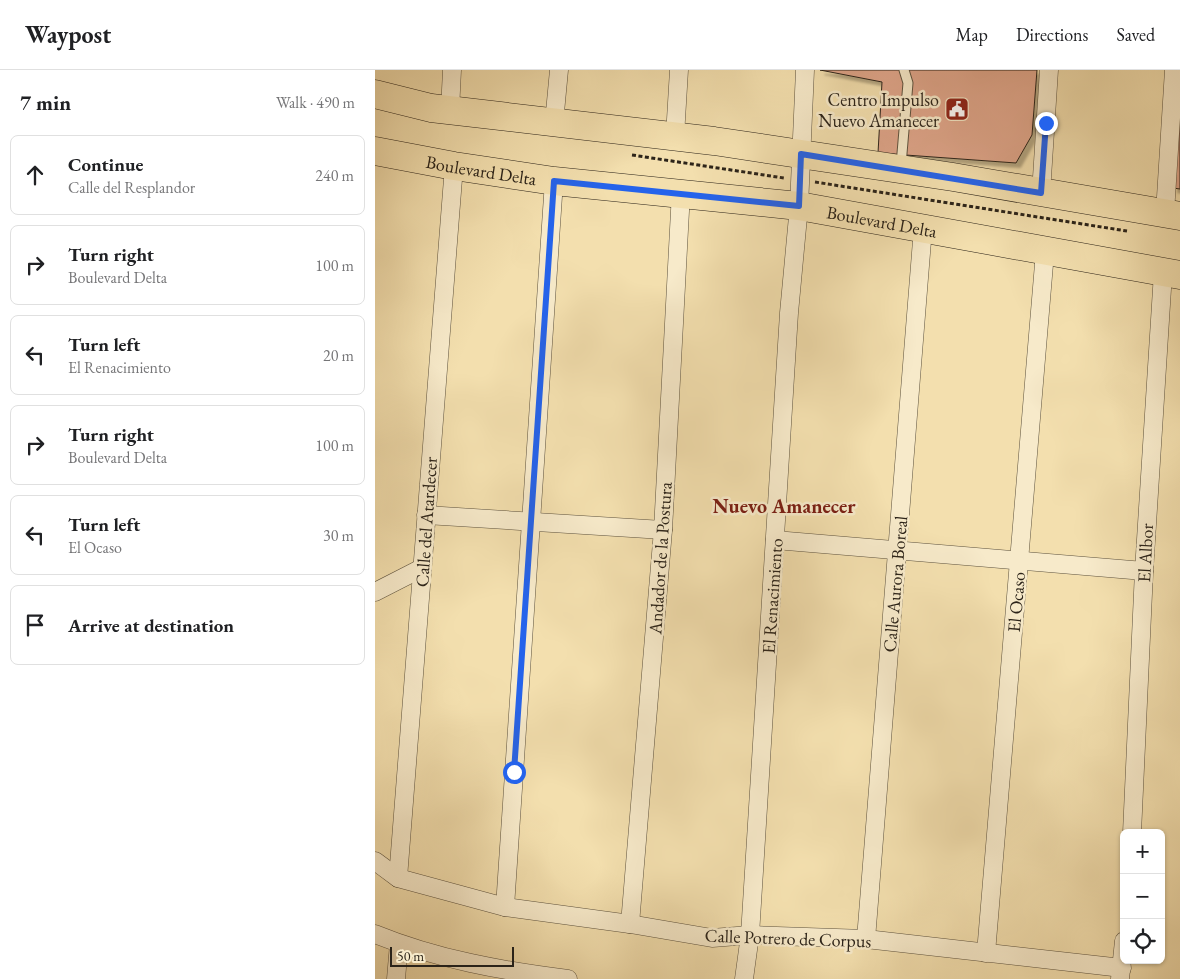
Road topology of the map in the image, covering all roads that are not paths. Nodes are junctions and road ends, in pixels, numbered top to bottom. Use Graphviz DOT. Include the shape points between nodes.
graph roads {
  1 [pos="453,70"];
  2 [pos="559,70"];
  3 [pos="679,70"];
  4 [pos="805,70"];
  5 [pos="904,70"];
  6 [pos="1049,70"];
  7 [pos="1174,70"];
  8 [pos="375,94"];
  9 [pos="450,110"];
  10 [pos="554,123"];
  11 [pos="675,136"];
  12 [pos="375,151"];
  13 [pos="454,166"];
  14 [pos="901,170"];
  15 [pos="800,180"];
  16 [pos="554,181"];
  17 [pos="681,192"];
  18 [pos="1041,193"];
  19 [pos="1173,215"];
  20 [pos="923,228"];
  21 [pos="1045,252"];
  22 [pos="1171,274"];
  23 [pos="426,514"];
  24 [pos="531,522"];
  25 [pos="663,530"];
  26 [pos="775,540"];
  27 [pos="897,550"];
  28 [pos="1019,560"];
  29 [pos="422,568"];
  30 [pos="1144,571"];
  31 [pos="375,592"];
  32 [pos="1132,829"];
  33 [pos="375,861"];
  34 [pos="398,878"];
  35 [pos="505,907"];
  36 [pos="630,924"];
  37 [pos="375,934"];
  38 [pos="866,939"];
  39 [pos="749,943"];
  40 [pos="399,944"];
  41 [pos="986,953"];
  42 [pos="1121,974"];
  43 [pos="506,975"];
  44 [pos="396,979"];
  45 [pos="568,979"];
  46 [pos="744,979"];
  1 -- 9 [label="street"];
  2 -- 10 [label="street"];
  3 -- 11 [label="street"];
  4 -- 15 [label="street, El Renacimiento"];
  5 -- 14 [label="lane" via="908,83"];
  6 -- 18 [label="street"];
  7 -- 19 [label="street"];
  8 -- 9 [label="main road, Boulevard Delta"];
  9 -- 10 [label="main road, Boulevard Delta"];
  10 -- 11 [label="main road, Boulevard Delta"];
  11 -- 15 [label="main road, Boulevard Delta"];
  12 -- 13 [label="main road, Boulevard Delta"];
  13 -- 16 [label="main road, Boulevard Delta"];
  13 -- 23 [label="street, Calle del Atardecer"];
  14 -- 15 [label="main road, Boulevard Delta"];
  14 -- 18 [label="main road, Boulevard Delta"];
  15 -- 17 [label="main road, Boulevard Delta"];
  15 -- 20 [label="main road, Boulevard Delta"];
  15 -- 26 [label="street, El Renacimiento"];
  16 -- 17 [label="main road, Boulevard Delta"];
  16 -- 24 [label="street"];
  17 -- 25 [label="street, Andador de la Postura"];
  18 -- 19 [label="main road, Boulevard Delta"];
  20 -- 21 [label="main road, Boulevard Delta"];
  20 -- 27 [label="street, Calle Aurora Boreal"];
  21 -- 22 [label="main road, Boulevard Delta"];
  21 -- 28 [label="street, El Ocaso"];
  22 -- 30 [label="street, El Albor"];
  23 -- 24 [label="street"];
  23 -- 29 [label="street, Calle del Atardecer"];
  24 -- 25 [label="street"];
  24 -- 35 [label="street"];
  25 -- 36 [label="street, Andador de la Postura"];
  26 -- 27 [label="street"];
  26 -- 39 [label="street, El Renacimiento"];
  27 -- 28 [label="street"];
  27 -- 38 [label="street, Calle Aurora Boreal"];
  28 -- 30 [label="street"];
  28 -- 41 [label="street, El Ocaso"];
  29 -- 31 [label="street"];
  29 -- 34 [label="street, Calle del Atardecer"];
  30 -- 32 [label="street, El Albor"];
  33 -- 34 [label="street, Calle Potrero de Corpus"];
  34 -- 35 [label="street, Calle Potrero de Corpus"];
  35 -- 36 [label="street, Calle Potrero de Corpus"];
  36 -- 39 [label="street, Calle Potrero de Corpus"];
  37 -- 40 [label="street"];
  38 -- 39 [label="street, Calle Potrero de Corpus"];
  38 -- 41 [label="street, Calle Potrero de Corpus"];
  39 -- 46 [label="street, El Renacimiento"];
  40 -- 43 [label="street"];
  40 -- 44 [label="street"];
  41 -- 42 [label="street, Calle Potrero de Corpus"];
  43 -- 45 [label="street"];
}
